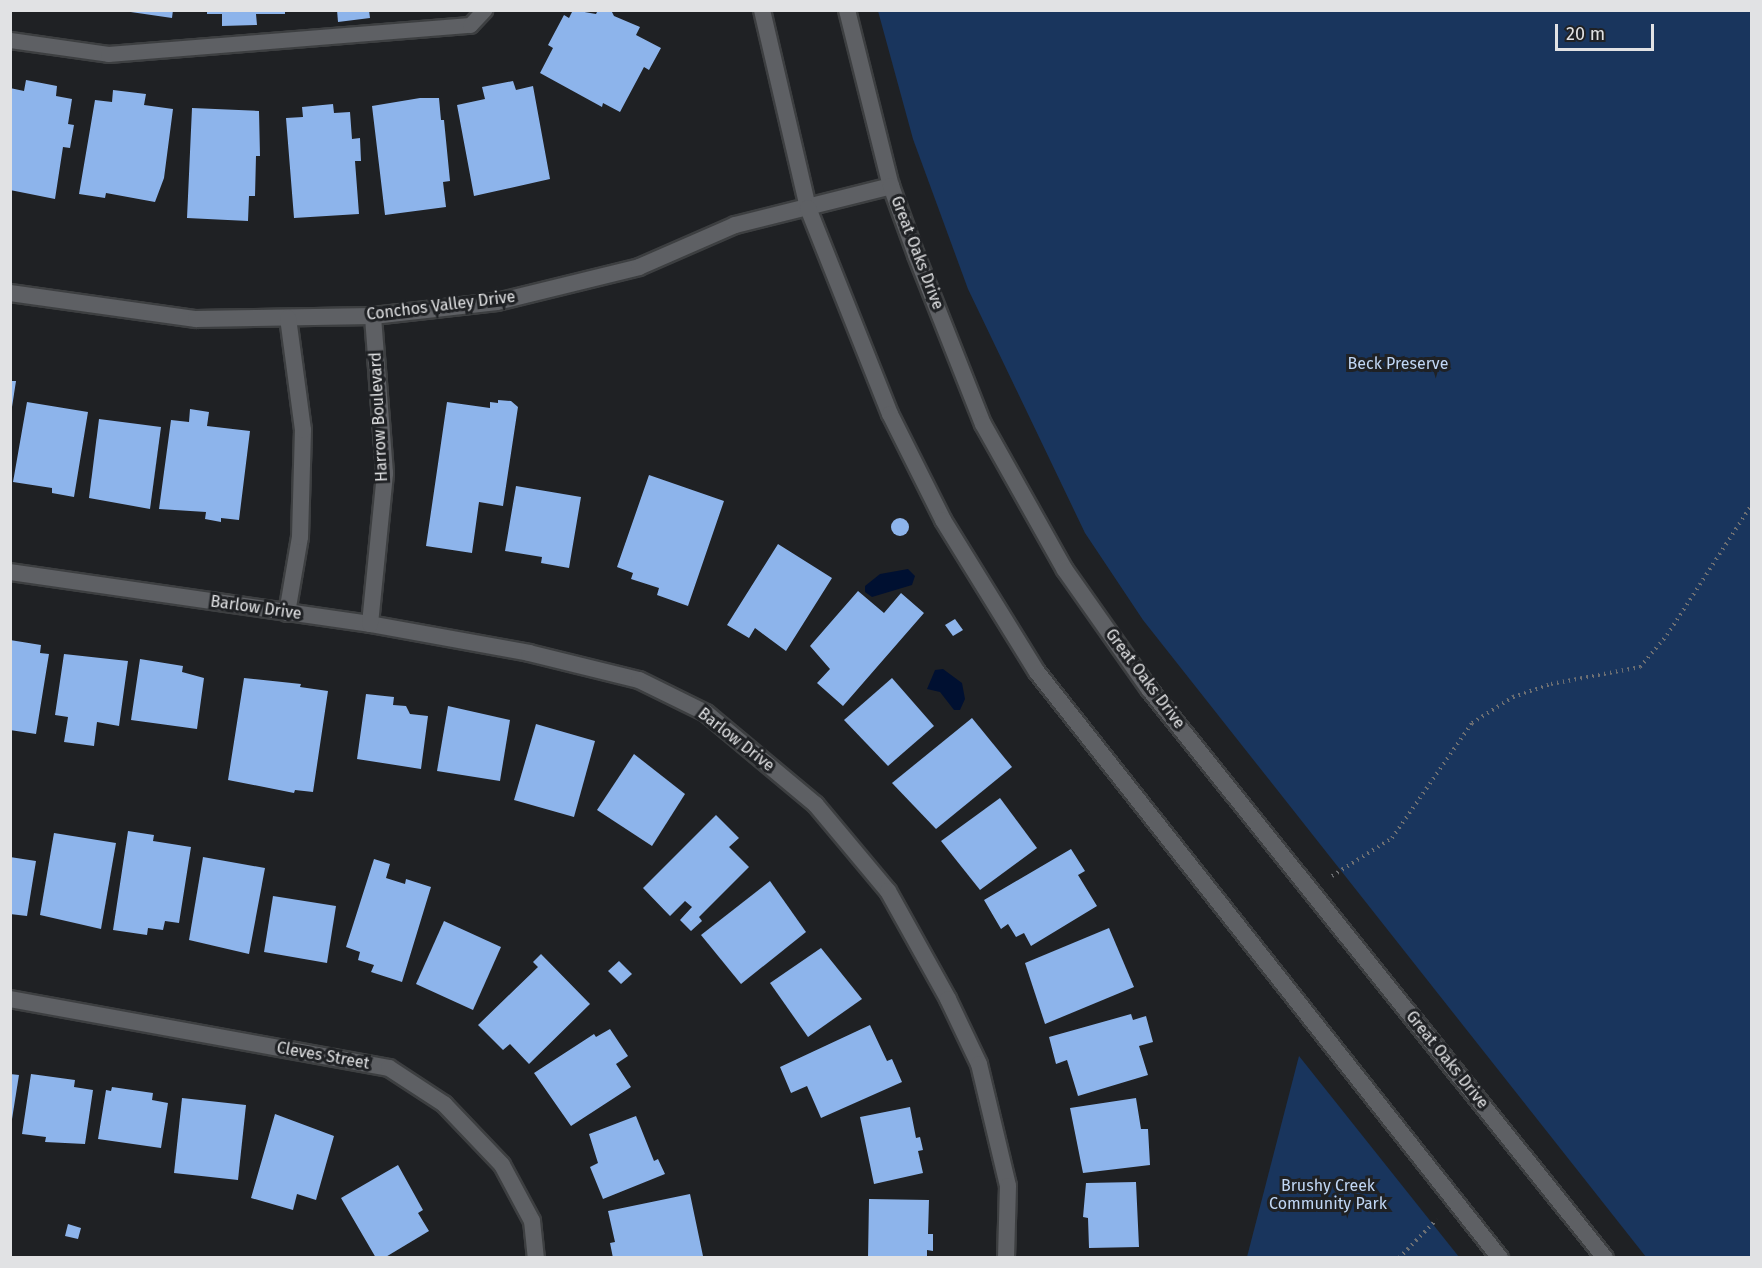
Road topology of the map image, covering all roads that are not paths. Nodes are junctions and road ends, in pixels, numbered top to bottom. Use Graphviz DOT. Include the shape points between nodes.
graph roads {
  1 [pos="484,10"];
  2 [pos="762,10"];
  3 [pos="847,10"];
  4 [pos="10,40"];
  5 [pos="891,186"];
  6 [pos="808,208"];
  7 [pos="10,293"];
  8 [pos="373,316"];
  9 [pos="288,318"];
  10 [pos="10,572"];
  11 [pos="287,613"];
  12 [pos="370,624"];
  13 [pos="10,999"];
  14 [pos="536,1257"];
  15 [pos="1006,1257"];
  16 [pos="1500,1257"];
  17 [pos="1605,1257"];
  1 -- 4 [label="lane" via="470,25 108,54"];
  2 -- 6 [label="street"];
  3 -- 5 [label="street, Great Oaks Drive"];
  5 -- 6 [label="street, Conchos Valley Drive"];
  5 -- 17 [label="street, Great Oaks Drive" via="983,424 1065,570 1149,689"];
  6 -- 8 [label="street, Conchos Valley Drive" via="735,225 639,267 508,300"];
  6 -- 16 [label="street" via="890,414 943,520 1004,623 1037,672"];
  7 -- 9 [label="street, Conchos Valley Drive" via="196,319"];
  8 -- 9 [label="street, Conchos Valley Drive"];
  8 -- 12 [label="street, Harrow Boulevard" via="385,473"];
  9 -- 11 [label="street" via="303,430 300,537"];
  10 -- 11 [label="street, Barlow Drive"];
  11 -- 12 [label="street, Barlow Drive"];
  12 -- 15 [label="street, Barlow Drive" via="529,653 639,680 706,713 816,805 888,891 979,1064 1008,1186"];
  13 -- 14 [label="street, Cleves Street" via="389,1068 444,1104 502,1165 532,1221"];
}
